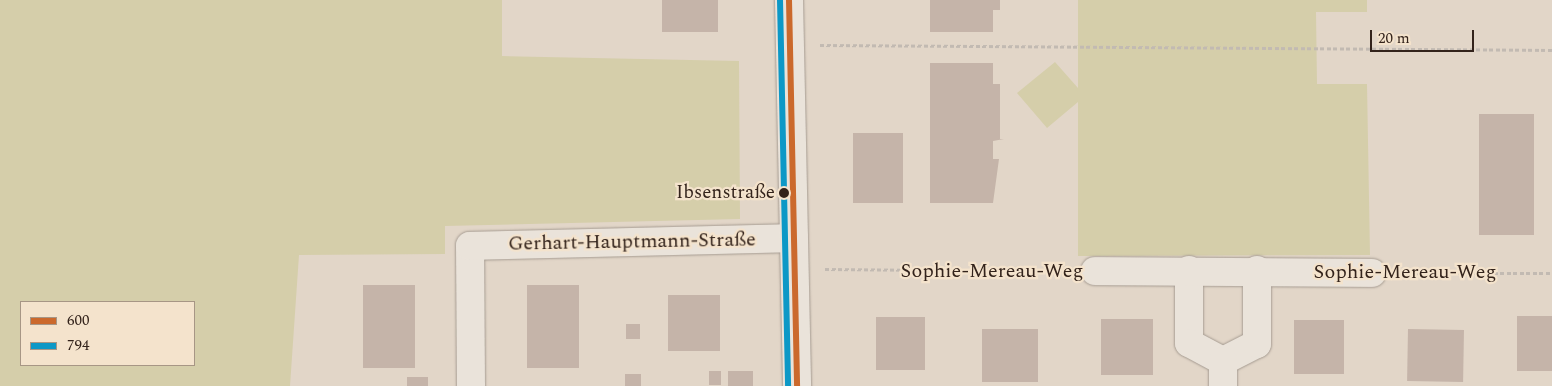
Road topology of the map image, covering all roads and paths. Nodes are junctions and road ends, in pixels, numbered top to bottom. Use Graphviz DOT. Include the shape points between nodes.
graph roads {
  1 [pos="789,0"];
  2 [pos="790,44"];
  3 [pos="1552,50"];
  4 [pos="794,238"];
  5 [pos="795,269"];
  6 [pos="1189,270"];
  7 [pos="1257,270"];
  8 [pos="1094,271"];
  9 [pos="1372,273"];
  10 [pos="1552,273"];
  11 [pos="1223,374"];
  12 [pos="471,386"];
  13 [pos="797,386"];
  1 -- 2 [label="street"];
  2 -- 3 [label="path"];
  2 -- 4 [label="street"];
  4 -- 5 [label="street"];
  4 -- 12 [label="street, Gerhart-Hauptmann-Straße" via="470,246"];
  5 -- 8 [label="path, Sophie-Mereau-Weg"];
  5 -- 13 [label="street"];
  6 -- 7 [label="street, Sophie-Mereau-Weg"];
  6 -- 8 [label="street, Sophie-Mereau-Weg"];
  6 -- 11 [label="street" via="1189,343"];
  7 -- 9 [label="street, Sophie-Mereau-Weg"];
  7 -- 11 [label="street" via="1257,344"];
  9 -- 10 [label="path, Sophie-Mereau-Weg"];
}
